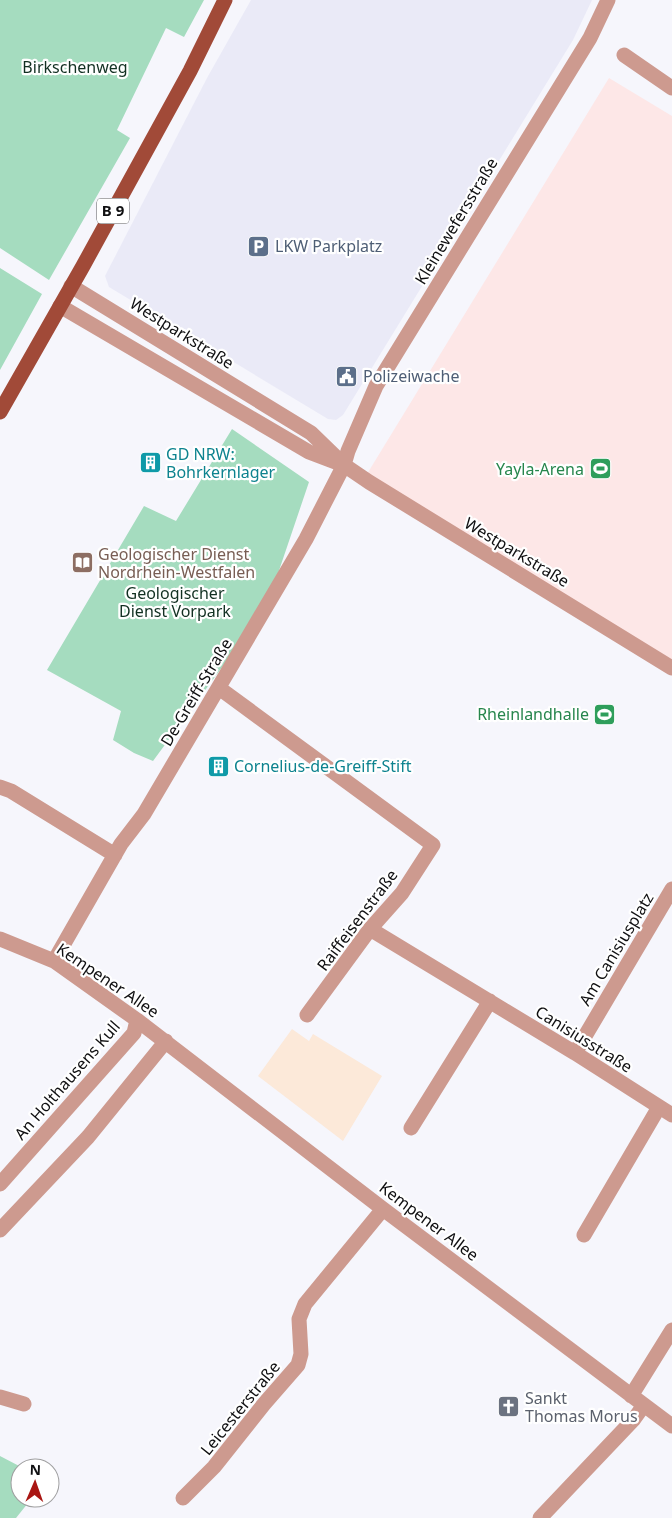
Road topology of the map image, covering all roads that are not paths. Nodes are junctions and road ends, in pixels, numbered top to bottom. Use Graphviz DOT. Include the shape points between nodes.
graph roads {
  1 [pos="225,0"];
  2 [pos="608,0"];
  3 [pos="624,55"];
  4 [pos="672,88"];
  5 [pos="72,286"];
  6 [pos="60,306"];
  7 [pos="0,412"];
  8 [pos="344,465"];
  9 [pos="672,668"];
  10 [pos="219,688"];
  11 [pos="0,787"];
  12 [pos="115,855"];
  13 [pos="672,889"];
  14 [pos="370,929"];
  15 [pos="0,939"];
  16 [pos="54,961"];
  17 [pos="490,1002"];
  18 [pos="307,1014"];
  19 [pos="137,1020"];
  20 [pos="166,1042"];
  21 [pos="575,1053"];
  22 [pos="666,1111"];
  23 [pos="411,1128"];
  24 [pos="0,1184"];
  25 [pos="383,1209"];
  26 [pos="0,1230"];
  27 [pos="584,1235"];
  28 [pos="672,1330"];
  29 [pos="631,1396"];
  30 [pos="0,1397"];
  31 [pos="24,1404"];
  32 [pos="644,1405"];
  33 [pos="672,1426"];
  34 [pos="183,1498"];
  35 [pos="540,1518"];
  1 -- 5 [label="main road, B 9" via="190,71"];
  2 -- 8 [label="street, Kleinewefersstraße" via="590,38 376,386"];
  3 -- 4 [label="street"];
  5 -- 6 [label="main road, B 9"];
  5 -- 8 [label="street, Westparkstraße" via="311,433"];
  6 -- 7 [label="main road, B 9"];
  6 -- 8 [label="street, Westparkstraße" via="309,452"];
  8 -- 9 [label="street, Westparkstraße"];
  8 -- 10 [label="street, De-Greiff-Straße" via="306,539"];
  10 -- 12 [label="street, De-Greiff-Straße" via="144,814"];
  10 -- 14 [label="street, Raiffeisenstraße" via="434,845 402,892"];
  11 -- 12 [label="street"];
  12 -- 16 [label="street, De-Greiff-Straße"];
  13 -- 21 [label="street, Am Canisiusplatz"];
  14 -- 17 [label="street, Canisiusstraße"];
  14 -- 18 [label="street, Raiffeisenstraße"];
  15 -- 16 [label="street, Kempener Allee"];
  16 -- 19 [label="street, Kempener Allee"];
  17 -- 21 [label="street, Canisiusstraße"];
  17 -- 23 [label="street"];
  19 -- 20 [label="street, Kempener Allee"];
  19 -- 24 [label="street, An Holthausens Kull" via="134,1033"];
  20 -- 25 [label="street, Kempener Allee"];
  20 -- 26 [label="street" via="88,1137"];
  21 -- 22 [label="street, Canisiusstraße"];
  22 -- 27 [label="street, Canisiusstraße"];
  25 -- 29 [label="street, Kempener Allee"];
  25 -- 34 [label="street, Leicesterstraße" via="301,1311 298,1324 302,1354 298,1365 214,1467"];
  28 -- 29 [label="street"];
  29 -- 32 [label="street, Kempener Allee"];
  30 -- 31 [label="street"];
  32 -- 33 [label="street, Kempener Allee"];
  32 -- 35 [label="street"];
}
